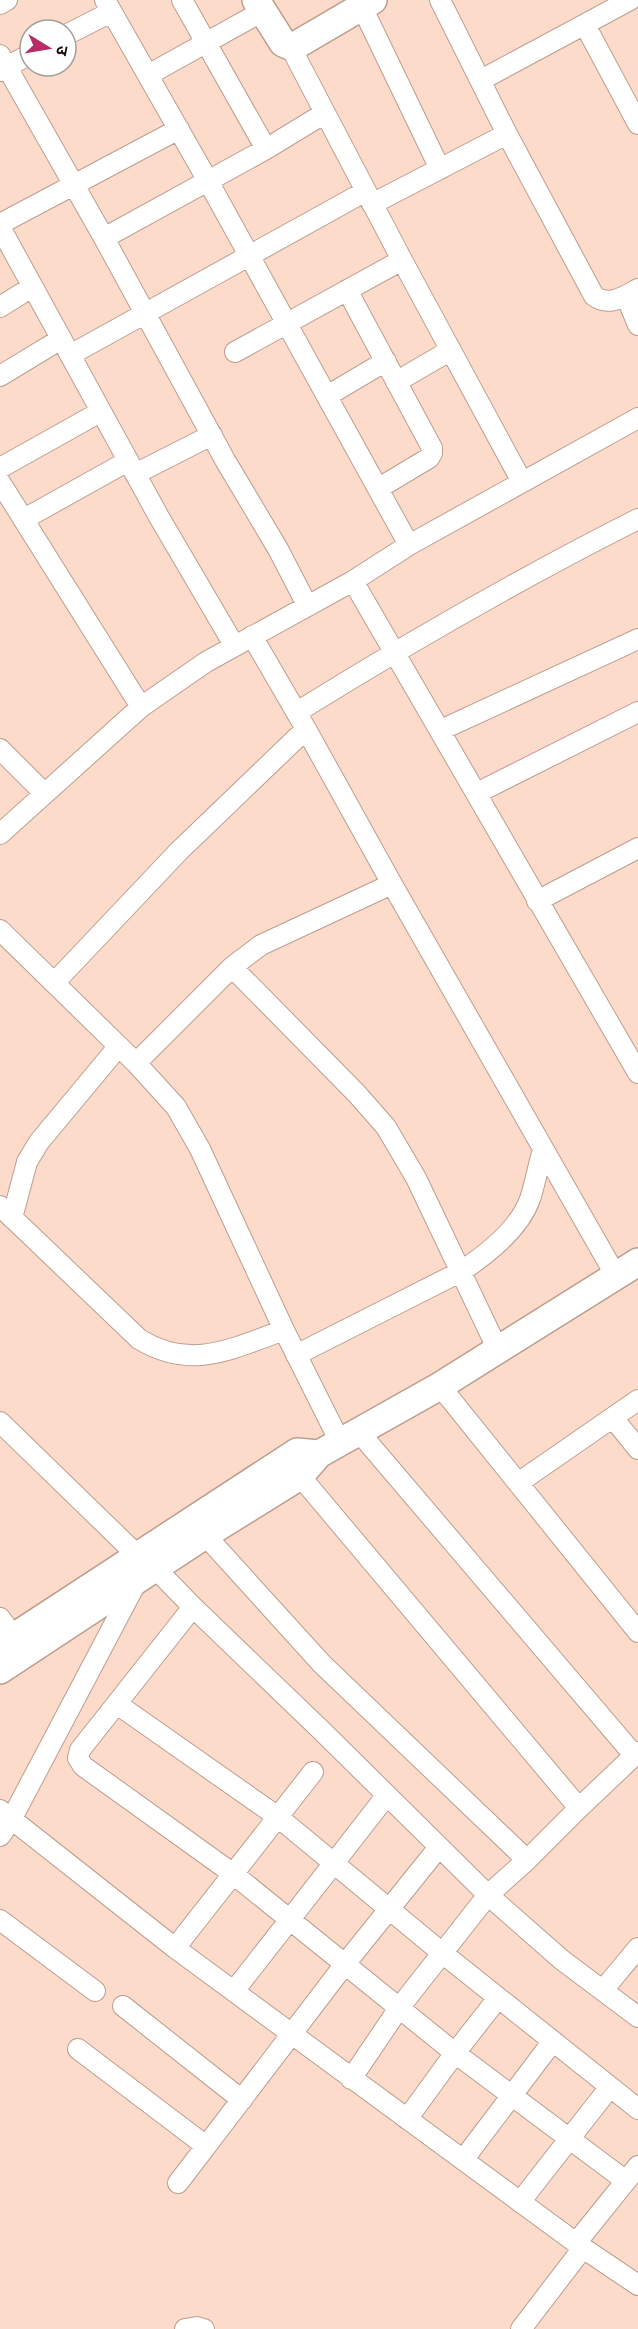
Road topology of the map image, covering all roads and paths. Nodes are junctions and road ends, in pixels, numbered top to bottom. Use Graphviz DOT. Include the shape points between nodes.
graph roads {
  1 [pos="7,0"];
  2 [pos="182,0"];
  3 [pos="440,0"];
  4 [pos="630,0"];
  5 [pos="0,4"];
  6 [pos="367,4"];
  7 [pos="108,6"];
  8 [pos="260,6"];
  9 [pos="585,25"];
  10 [pos="78,27"];
  11 [pos="206,44"];
  12 [pos="290,46"];
  13 [pos="18,58"];
  14 [pos="2,64"];
  15 [pos="148,75"];
  16 [pos="481,80"];
  17 [pos="325,113"];
  18 [pos="638,124"];
  19 [pos="178,129"];
  20 [pos="507,134"];
  21 [pos="266,149"];
  22 [pos="440,169"];
  23 [pos="208,181"];
  24 [pos="74,186"];
  25 [pos="369,197"];
  26 [pos="1,231"];
  27 [pos="104,238"];
  28 [pos="248,256"];
  29 [pos="402,260"];
  30 [pos="32,287"];
  31 [pos="347,290"];
  32 [pos="632,292"];
  33 [pos="0,307"];
  34 [pos="145,314"];
  35 [pos="286,323"];
  36 [pos="638,325"];
  37 [pos="66,347"];
  38 [pos="450,350"];
  39 [pos="235,352"];
  40 [pos="386,361"];
  41 [pos="0,376"];
  42 [pos="396,382"];
  43 [pos="327,396"];
  44 [pos="100,412"];
  45 [pos="638,418"];
  46 [pos="212,435"];
  47 [pos="0,468"];
  48 [pos="132,468"];
  49 [pos="0,482"];
  50 [pos="522,482"];
  51 [pos="379,488"];
  52 [pos="24,519"];
  53 [pos="638,519"];
  54 [pos="409,545"];
  55 [pos="353,581"];
  56 [pos="307,605"];
  57 [pos="252,636"];
  58 [pos="638,639"];
  59 [pos="234,645"];
  60 [pos="395,651"];
  61 [pos="141,707"];
  62 [pos="638,712"];
  63 [pos="301,720"];
  64 [pos="441,730"];
  65 [pos="0,749"];
  66 [pos="44,793"];
  67 [pos="477,793"];
  68 [pos="0,834"];
  69 [pos="638,848"];
  70 [pos="392,884"];
  71 [pos="537,901"];
  72 [pos="1,933"];
  73 [pos="232,967"];
  74 [pos="54,983"];
  75 [pos="118,1047"];
  76 [pos="136,1063"];
  77 [pos="638,1073"];
  78 [pos="543,1150"];
  79 [pos="6,1212"];
  80 [pos="627,1269"];
  81 [pos="460,1272"];
  82 [pos="284,1330"];
  83 [pos="498,1350"];
  84 [pos="296,1355"];
  85 [pos="440,1386"];
  86 [pos="638,1400"];
  87 [pos="613,1418"];
  88 [pos="0,1422"];
  89 [pos="339,1443"];
  90 [pos="638,1449"];
  91 [pos="300,1476"];
  92 [pos="518,1483"];
  93 [pos="205,1535"];
  94 [pos="143,1568"];
  95 [pos="193,1607"];
  96 [pos="638,1632"];
  97 [pos="5,1634"];
  98 [pos="0,1670"];
  99 [pos="117,1704"];
  100 [pos="636,1754"];
  101 [pos="313,1772"];
  102 [pos="387,1795"];
  103 [pos="579,1808"];
  104 [pos="6,1815"];
  105 [pos="278,1817"];
  106 [pos="0,1836"];
  107 [pos="439,1847"];
  108 [pos="527,1860"];
  109 [pos="333,1864"];
  110 [pos="232,1873"];
  111 [pos="488,1895"];
  112 [pos="391,1910"];
  113 [pos="291,1919"];
  114 [pos="0,1920"];
  115 [pos="175,1948"];
  116 [pos="638,1948"];
  117 [pos="441,1952"];
  118 [pos="345,1964"];
  119 [pos="603,1990"];
  120 [pos="95,1991"];
  121 [pos="234,1991"];
  122 [pos="498,1998"];
  123 [pos="123,2006"];
  124 [pos="399,2008"];
  125 [pos="638,2018"];
  126 [pos="291,2035"];
  127 [pos="553,2041"];
  128 [pos="78,2049"];
  129 [pos="455,2053"];
  130 [pos="351,2079"];
  131 [pos="610,2087"];
  132 [pos="511,2096"];
  133 [pos="242,2100"];
  134 [pos="638,2109"];
  135 [pos="407,2119"];
  136 [pos="568,2139"];
  137 [pos="206,2146"];
  138 [pos="463,2160"];
  139 [pos="632,2174"];
  140 [pos="178,2183"];
  141 [pos="520,2202"];
  142 [pos="579,2246"];
  143 [pos="638,2285"];
  144 [pos="185,2329"];
  145 [pos="204,2329"];
  146 [pos="521,2329"];
  1 -- 5 [label="street"];
  2 -- 11 [label="street"];
  3 -- 16 [label="street"];
  4 -- 9 [label="street"];
  6 -- 12 [label="street"];
  6 -- 22 [label="street"];
  7 -- 10 [label="street"];
  7 -- 15 [label="street"];
  8 -- 11 [label="street"];
  8 -- 12 [label="street" via="283,43"];
  9 -- 16 [label="street"];
  9 -- 18 [label="street"];
  11 -- 15 [label="street"];
  11 -- 21 [label="street"];
  12 -- 17 [label="street"];
  13 -- 14 [label="street"];
  14 -- 24 [label="street"];
  15 -- 19 [label="street"];
  16 -- 20 [label="street"];
  17 -- 21 [label="street"];
  17 -- 25 [label="street"];
  19 -- 23 [label="street"];
  19 -- 24 [label="street"];
  20 -- 22 [label="street"];
  20 -- 32 [label="street" via="594,296 609,303"];
  21 -- 23 [label="street"];
  22 -- 25 [label="street"];
  23 -- 27 [label="street"];
  23 -- 28 [label="street"];
  24 -- 26 [label="street"];
  24 -- 27 [label="street"];
  25 -- 28 [label="street"];
  25 -- 29 [label="street"];
  26 -- 30 [label="street"];
  27 -- 34 [label="street"];
  28 -- 34 [label="street"];
  28 -- 35 [label="street"];
  29 -- 31 [label="street"];
  29 -- 38 [label="street"];
  30 -- 33 [label="street"];
  30 -- 37 [label="street"];
  31 -- 35 [label="street"];
  31 -- 40 [label="street"];
  32 -- 36 [label="street"];
  34 -- 37 [label="street"];
  34 -- 46 [label="street"];
  35 -- 39 [label="street"];
  35 -- 43 [label="street"];
  37 -- 41 [label="street"];
  37 -- 44 [label="street"];
  38 -- 42 [label="street"];
  38 -- 50 [label="street"];
  40 -- 42 [label="street"];
  40 -- 43 [label="street"];
  42 -- 51 [label="street" via="432,453"];
  43 -- 51 [label="street"];
  44 -- 47 [label="street"];
  44 -- 48 [label="street"];
  45 -- 50 [label="street"];
  46 -- 48 [label="street"];
  46 -- 56 [label="street"];
  48 -- 52 [label="street"];
  48 -- 59 [label="street"];
  49 -- 52 [label="street"];
  50 -- 54 [label="street"];
  51 -- 54 [label="street"];
  52 -- 61 [label="street"];
  53 -- 60 [label="street"];
  54 -- 55 [label="street"];
  55 -- 56 [label="street"];
  55 -- 60 [label="street"];
  56 -- 57 [label="street"];
  57 -- 59 [label="street"];
  57 -- 63 [label="street"];
  58 -- 64 [label="street"];
  59 -- 61 [label="street"];
  60 -- 63 [label="street"];
  60 -- 64 [label="street"];
  61 -- 66 [label="street"];
  62 -- 67 [label="street"];
  63 -- 70 [label="street"];
  63 -- 74 [label="street"];
  64 -- 67 [label="street"];
  65 -- 66 [label="street"];
  66 -- 68 [label="street"];
  67 -- 71 [label="street"];
  69 -- 71 [label="street"];
  70 -- 73 [label="street" via="261,945"];
  70 -- 78 [label="street"];
  71 -- 77 [label="street"];
  72 -- 74 [label="street"];
  73 -- 76 [label="street"];
  73 -- 81 [label="street" via="386,1126 416,1178"];
  74 -- 75 [label="street"];
  75 -- 76 [label="street"];
  75 -- 79 [label="street" via="39,1142"];
  76 -- 82 [label="street" via="176,1107 188,1127"];
  78 -- 80 [label="street"];
  78 -- 81 [label="street" via="529,1202 510,1230 484,1256"];
  79 -- 82 [label="street" via="139,1339 155,1349 200,1356"];
  80 -- 83 [label="street"];
  81 -- 83 [label="street"];
  81 -- 84 [label="street"];
  82 -- 84 [label="street"];
  83 -- 85 [label="street"];
  84 -- 89 [label="street"];
  85 -- 89 [label="street"];
  85 -- 92 [label="street"];
  86 -- 87 [label="street"];
  87 -- 90 [label="street"];
  87 -- 92 [label="street"];
  88 -- 94 [label="street"];
  89 -- 91 [label="street"];
  89 -- 94 [label="street" via="297,1452"];
  89 -- 100 [label="street"];
  91 -- 93 [label="street"];
  91 -- 103 [label="street"];
  92 -- 96 [label="street"];
  93 -- 94 [label="street"];
  93 -- 108 [label="street" via="322,1664"];
  94 -- 95 [label="street"];
  94 -- 97 [label="street"];
  94 -- 98 [label="street"];
  94 -- 104 [label="street"];
  95 -- 99 [label="street"];
  95 -- 102 [label="street"];
  99 -- 105 [label="street"];
  99 -- 110 [label="street" via="80,1750 82,1766"];
  100 -- 103 [label="street"];
  101 -- 105 [label="street"];
  102 -- 107 [label="street"];
  102 -- 109 [label="street"];
  103 -- 108 [label="street"];
  104 -- 106 [label="street"];
  104 -- 115 [label="street"];
  105 -- 109 [label="street"];
  105 -- 110 [label="street"];
  107 -- 111 [label="street"];
  107 -- 112 [label="street"];
  108 -- 111 [label="street"];
  109 -- 112 [label="street"];
  109 -- 113 [label="street"];
  110 -- 113 [label="street"];
  110 -- 115 [label="street"];
  111 -- 117 [label="street"];
  111 -- 119 [label="street"];
  112 -- 117 [label="street"];
  112 -- 118 [label="street"];
  113 -- 118 [label="street"];
  113 -- 121 [label="street"];
  114 -- 120 [label="street"];
  115 -- 121 [label="street"];
  116 -- 119 [label="street"];
  117 -- 122 [label="street"];
  117 -- 124 [label="street"];
  118 -- 124 [label="street"];
  118 -- 126 [label="street"];
  119 -- 125 [label="street"];
  121 -- 126 [label="street"];
  122 -- 127 [label="street"];
  122 -- 129 [label="street"];
  123 -- 133 [label="street"];
  124 -- 129 [label="street"];
  124 -- 130 [label="street"];
  126 -- 130 [label="street"];
  126 -- 133 [label="street"];
  127 -- 131 [label="street"];
  127 -- 132 [label="street"];
  128 -- 137 [label="street"];
  129 -- 132 [label="street"];
  129 -- 135 [label="street"];
  130 -- 135 [label="street"];
  131 -- 134 [label="street"];
  131 -- 136 [label="street"];
  132 -- 136 [label="street"];
  132 -- 138 [label="street"];
  133 -- 137 [label="street"];
  135 -- 138 [label="street"];
  136 -- 139 [label="street"];
  136 -- 141 [label="street"];
  137 -- 140 [label="street"];
  138 -- 141 [label="street"];
  139 -- 142 [label="street"];
  141 -- 142 [label="street"];
  142 -- 143 [label="street"];
  142 -- 146 [label="street"];
  144 -- 145 [label="street"];
}
